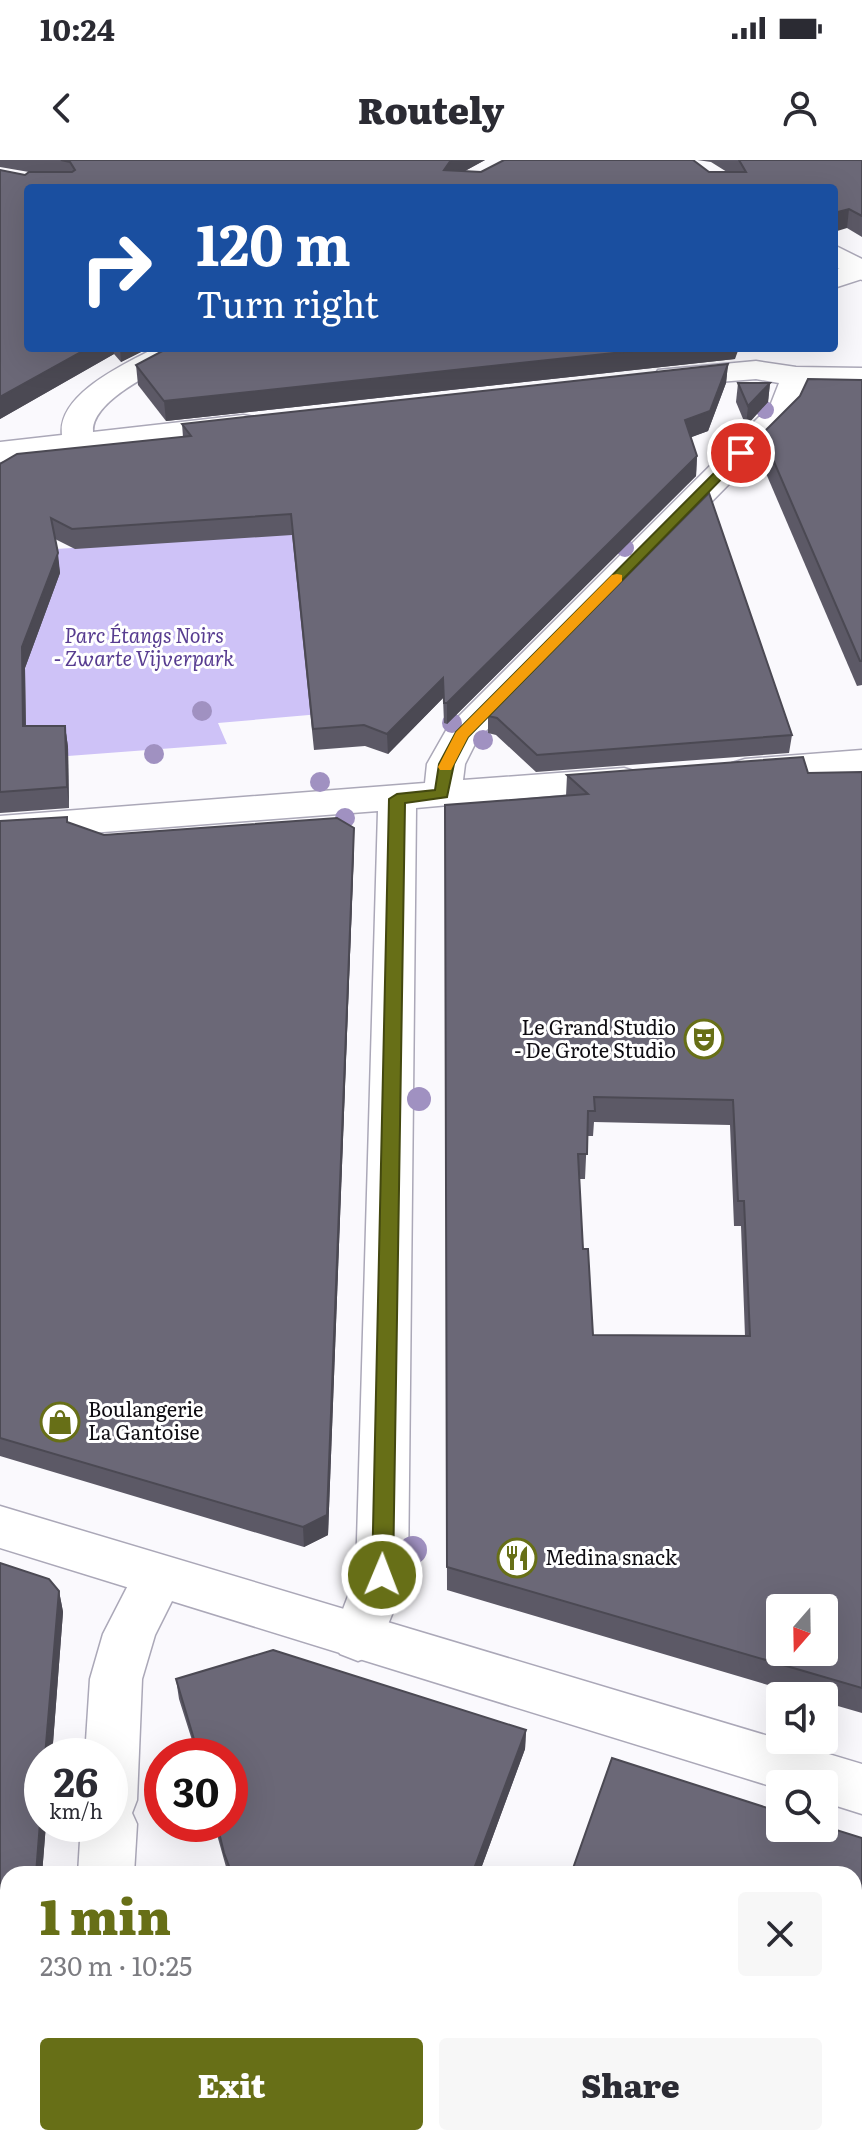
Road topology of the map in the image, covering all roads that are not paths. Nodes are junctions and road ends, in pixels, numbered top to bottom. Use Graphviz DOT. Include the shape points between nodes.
graph roads {
  1 [pos="838,258"];
  2 [pos="855,273"];
  3 [pos="171,352"];
  4 [pos="758,359"];
  5 [pos="796,376"];
  6 [pos="862,377"];
  7 [pos="634,381"];
  8 [pos="274,421"];
  9 [pos="79,442"];
  10 [pos="0,452"];
  11 [pos="862,762"];
  12 [pos="708,774"];
  13 [pos="661,777"];
  14 [pos="442,794"];
  15 [pos="397,799"];
  16 [pos="0,828"];
  17 [pos="0,1527"];
  18 [pos="158,1577"];
  19 [pos="358,1638"];
  20 [pos="113,1738"];
  21 [pos="862,1789"];
  22 [pos="108,1842"];
  23 [pos="106,1866"];
  1 -- 2 [label="street"];
  3 -- 9 [label="street" via="84,407 76,425"];
  4 -- 5 [label="street"];
  4 -- 7 [label="street"];
  5 -- 6 [label="street"];
  5 -- 14 [label="street" via="784,410 461,735 446,764"];
  8 -- 9 [label="street"];
  9 -- 10 [label="street"];
  11 -- 12 [label="street"];
  13 -- 14 [label="street"];
  14 -- 15 [label="street"];
  15 -- 16 [label="street"];
  15 -- 19 [label="street" via="382,1575"];
  17 -- 18 [label="street"];
  18 -- 19 [label="street"];
  18 -- 20 [label="street" via="129,1634 116,1679"];
  19 -- 21 [label="street"];
  22 -- 23 [label="street"];
}
